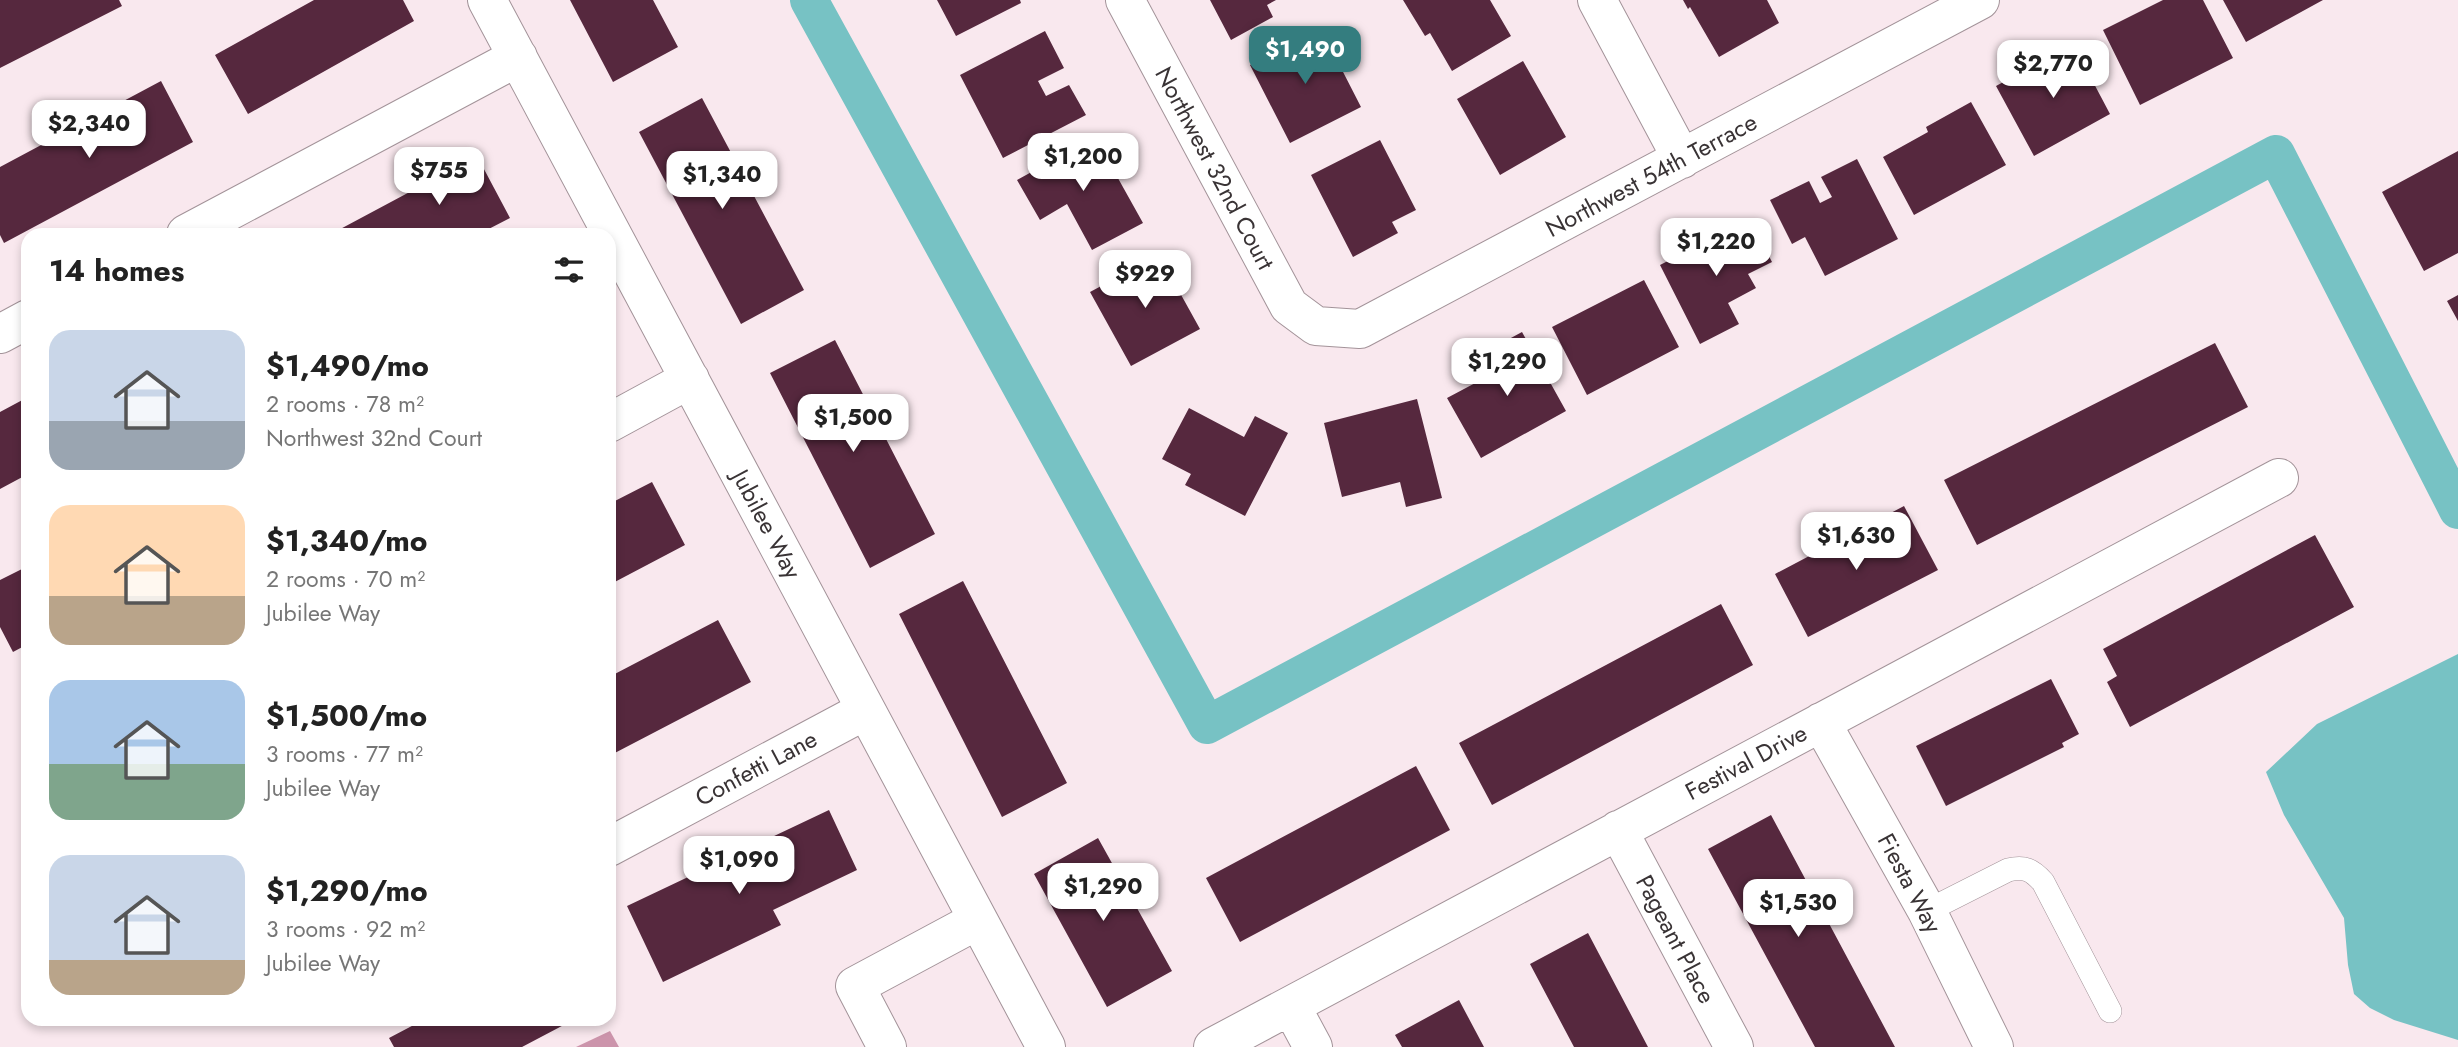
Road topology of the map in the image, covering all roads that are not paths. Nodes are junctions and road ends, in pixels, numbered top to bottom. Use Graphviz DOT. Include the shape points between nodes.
graph roads {
  1 [pos="487,0"];
  2 [pos="1125,0"];
  3 [pos="1597,0"];
  4 [pos="1980,0"];
  5 [pos="517,57"];
  6 [pos="1682,159"];
  7 [pos="197,228"];
  8 [pos="609,228"];
  9 [pos="616,241"];
  10 [pos="21,323"];
  11 [pos="1316,326"];
  12 [pos="0,334"];
  13 [pos="690,379"];
  14 [pos="616,418"];
  15 [pos="2279,478"];
  16 [pos="866,710"];
  17 [pos="1821,722"];
  18 [pos="1618,830"];
  19 [pos="616,843"];
  20 [pos="1927,911"];
  21 [pos="978,920"];
  22 [pos="1291,1006"];
  23 [pos="2110,1012"];
  24 [pos="887,1047"];
  25 [pos="1046,1047"];
  26 [pos="1213,1047"];
  27 [pos="1313,1047"];
  28 [pos="1734,1047"];
  29 [pos="1994,1047"];
  1 -- 5 [label="street, Jubilee Way"];
  2 -- 11 [label="street, Northwest 32nd Court" via="1289,306"];
  3 -- 6 [label="street"];
  4 -- 6 [label="street, Northwest 54th Terrace"];
  5 -- 7 [label="street"];
  5 -- 8 [label="street, Jubilee Way"];
  6 -- 11 [label="street, Northwest 54th Terrace" via="1360,328"];
  9 -- 13 [label="street, Jubilee Way"];
  10 -- 12 [label="street"];
  13 -- 14 [label="street"];
  13 -- 16 [label="street, Jubilee Way"];
  15 -- 17 [label="street, Festival Drive"];
  16 -- 19 [label="street, Confetti Lane"];
  16 -- 21 [label="street, Jubilee Way"];
  17 -- 18 [label="street, Festival Drive"];
  17 -- 20 [label="street, Fiesta Way"];
  18 -- 22 [label="street, Festival Drive"];
  18 -- 28 [label="street, Pageant Place"];
  20 -- 23 [label="lane" via="2008,870 2032,870 2043,882"];
  20 -- 29 [label="street, Fiesta Way"];
  21 -- 24 [label="street" via="855,986"];
  21 -- 25 [label="street, Jubilee Way"];
  22 -- 26 [label="street, Festival Drive"];
  22 -- 27 [label="street"];
}
